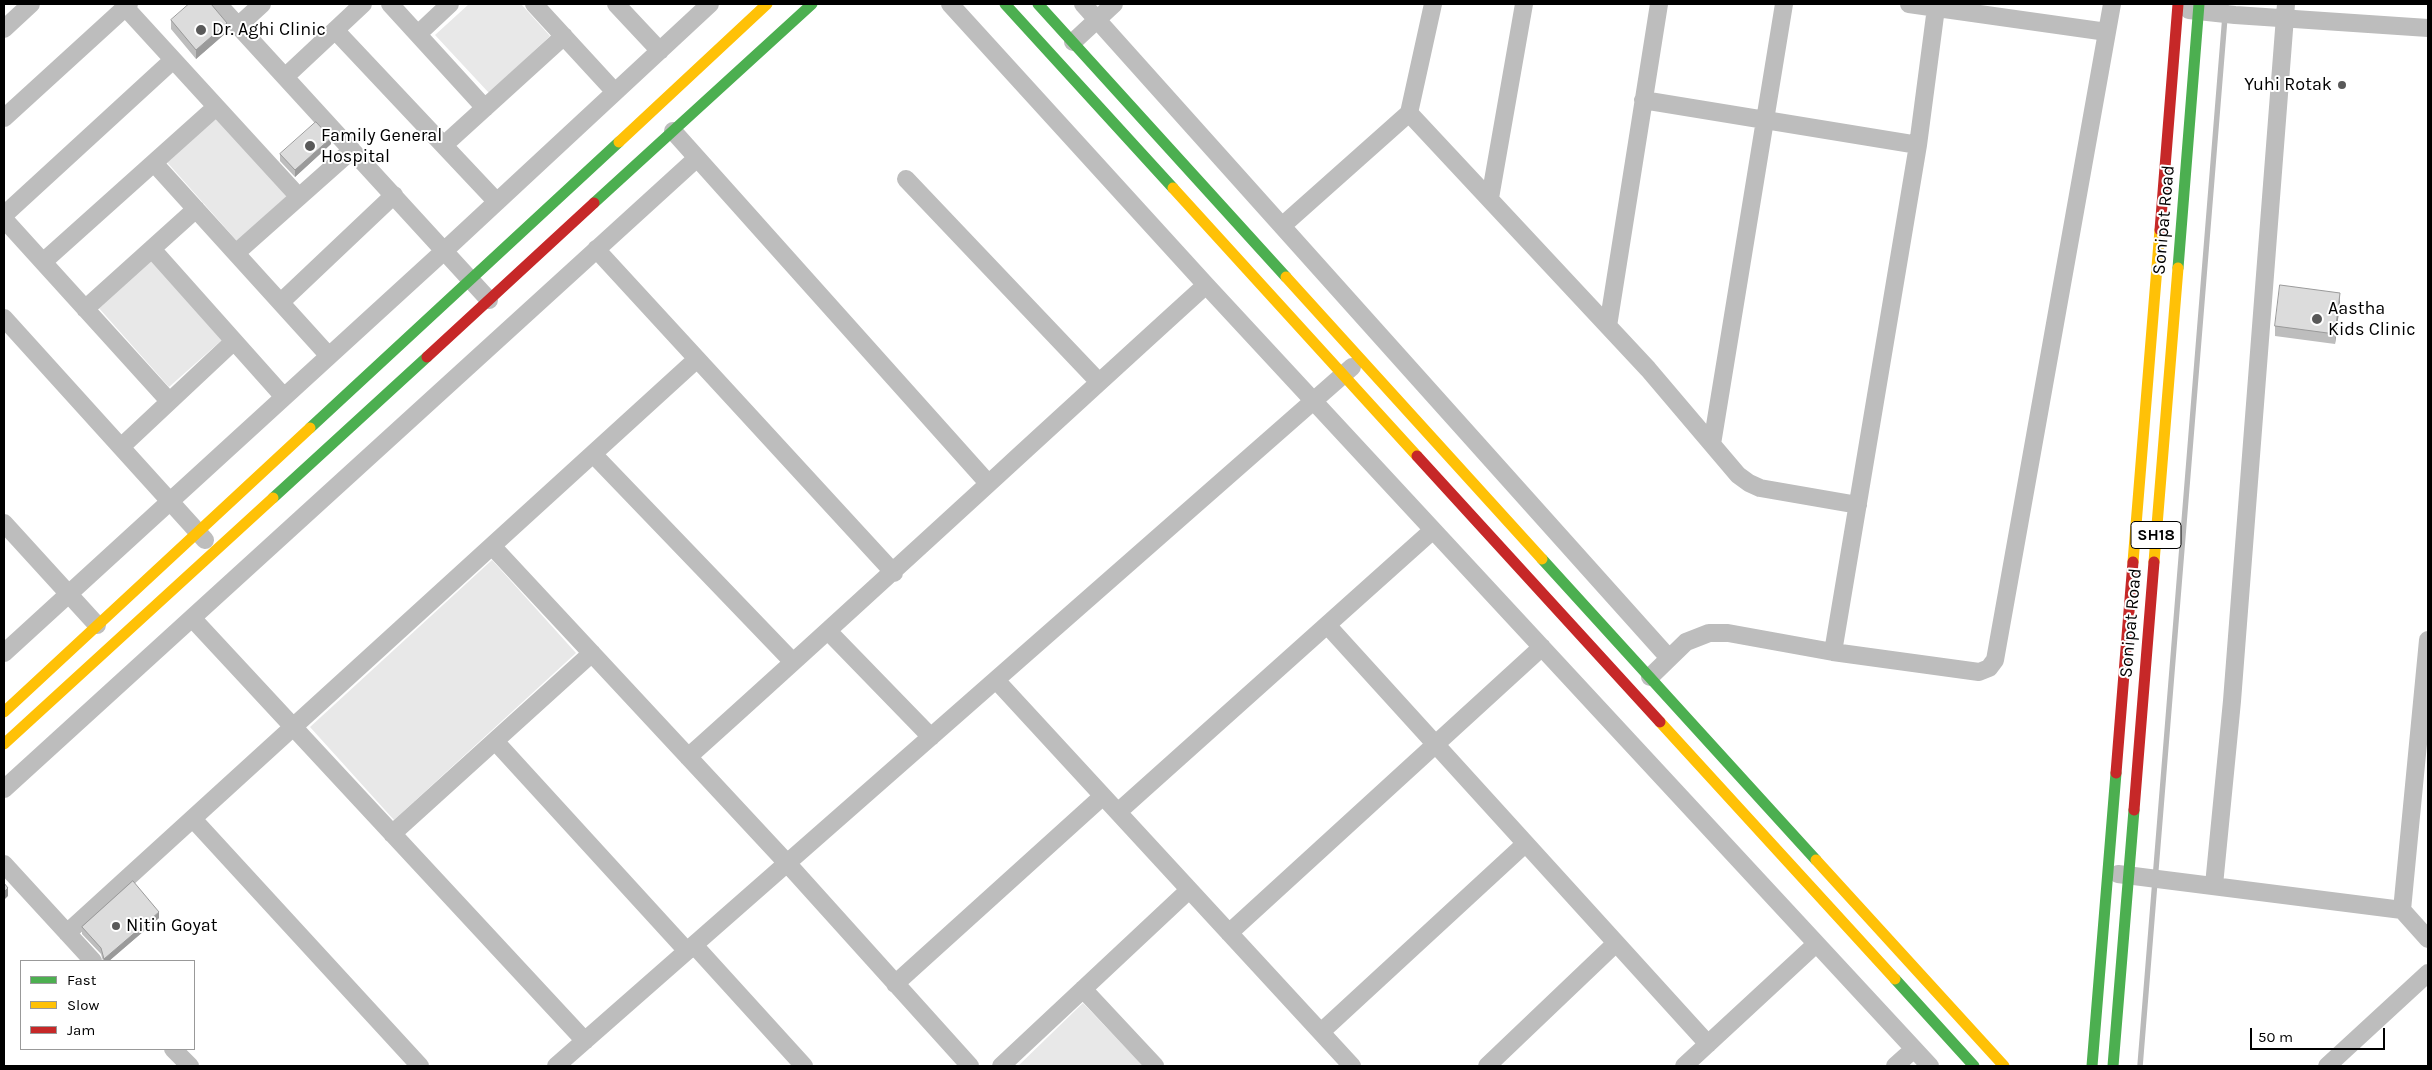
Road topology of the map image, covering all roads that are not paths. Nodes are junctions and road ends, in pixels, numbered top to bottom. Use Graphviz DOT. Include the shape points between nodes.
graph roads {
  1 [pos="31,4"];
  2 [pos="218,4"];
  3 [pos="262,4"];
  4 [pos="363,4"];
  5 [pos="390,4"];
  6 [pos="450,4"];
  7 [pos="534,4"];
  8 [pos="616,4"];
  9 [pos="710,4"];
  10 [pos="766,4"];
  11 [pos="812,4"];
  12 [pos="950,4"];
  13 [pos="1005,4"];
  14 [pos="1038,4"];
  15 [pos="1083,4"];
  16 [pos="1114,4"];
  17 [pos="1433,4"];
  18 [pos="1524,4"];
  19 [pos="1659,4"];
  20 [pos="1784,4"];
  21 [pos="1909,4"];
  22 [pos="2112,4"];
  23 [pos="127,5"];
  24 [pos="2177,6"];
  25 [pos="1936,8"];
  26 [pos="2204,9"];
  27 [pos="2286,11"];
  28 [pos="1097,20"];
  29 [pos="238,26"];
  30 [pos="2428,28"];
  31 [pos="4,29"];
  32 [pos="335,30"];
  33 [pos="2107,32"];
  34 [pos="418,34"];
  35 [pos="564,36"];
  36 [pos="1074,42"];
  37 [pos="660,51"];
  38 [pos="173,60"];
  39 [pos="285,77"];
  40 [pos="615,92"];
  41 [pos="1643,100"];
  42 [pos="216,107"];
  43 [pos="485,108"];
  44 [pos="1408,113"];
  45 [pos="4,118"];
  46 [pos="1766,120"];
  47 [pos="673,131"];
  48 [pos="444,145"];
  49 [pos="1918,145"];
  50 [pos="352,150"];
  51 [pos="697,158"];
  52 [pos="154,163"];
  53 [pos="906,179"];
  54 [pos="394,195"];
  55 [pos="299,197"];
  56 [pos="1490,198"];
  57 [pos="497,202"];
  58 [pos="196,209"];
  59 [pos="4,215"];
  60 [pos="4,219"];
  61 [pos="1282,226"];
  62 [pos="152,249"];
  63 [pos="596,249"];
  64 [pos="444,251"];
  65 [pos="236,253"];
  66 [pos="43,262"];
  67 [pos="470,279"];
  68 [pos="1206,285"];
  69 [pos="489,300"];
  70 [pos="280,302"];
  71 [pos="85,309"];
  72 [pos="4,318"];
  73 [pos="1608,326"];
  74 [pos="234,340"];
  75 [pos="329,356"];
  76 [pos="697,359"];
  77 [pos="1361,359"];
  78 [pos="1343,375"];
  79 [pos="1099,382"];
  80 [pos="284,397"];
  81 [pos="169,401"];
  82 [pos="1313,401"];
  83 [pos="1712,444"];
  84 [pos="121,447"];
  85 [pos="593,454"];
  86 [pos="988,483"];
  87 [pos="170,501"];
  88 [pos="1858,505"];
  89 [pos="4,524"];
  90 [pos="1433,530"];
  91 [pos="198,532"];
  92 [pos="492,546"];
  93 [pos="215,551"];
  94 [pos="894,573"];
  95 [pos="68,594"];
  96 [pos="192,618"];
  97 [pos="97,625"];
  98 [pos="1328,626"];
  99 [pos="828,632"];
  100 [pos="2428,640"];
  101 [pos="1542,647"];
  102 [pos="1833,652"];
  103 [pos="4,653"];
  104 [pos="592,653"];
  105 [pos="1669,658"];
  106 [pos="793,662"];
  107 [pos="1650,677"];
  108 [pos="996,680"];
  109 [pos="4,712"];
  110 [pos="293,727"];
  111 [pos="930,737"];
  112 [pos="495,741"];
  113 [pos="4,744"];
  114 [pos="1435,744"];
  115 [pos="688,756"];
  116 [pos="2422,764"];
  117 [pos="4,789"];
  118 [pos="1103,796"];
  119 [pos="1118,812"];
  120 [pos="193,819"];
  121 [pos="392,834"];
  122 [pos="1525,844"];
  123 [pos="787,863"];
  124 [pos="4,864"];
  125 [pos="2108,872"];
  126 [pos="2128,875"];
  127 [pos="2214,885"];
  128 [pos="1189,890"];
  129 [pos="2402,910"];
  130 [pos="67,933"];
  131 [pos="1229,933"];
  132 [pos="2428,939"];
  133 [pos="1616,943"];
  134 [pos="1816,944"];
  135 [pos="691,948"];
  136 [pos="92,960"];
  137 [pos="2428,973"];
  138 [pos="896,984"];
  139 [pos="1083,989"];
  140 [pos="1321,1032"];
  141 [pos="584,1041"];
  142 [pos="1708,1044"];
  143 [pos="1914,1049"];
  144 [pos="175,1050"];
  145 [pos="793,1063"];
  146 [pos="190,1066"];
  147 [pos="420,1066"];
  148 [pos="556,1066"];
  149 [pos="970,1066"];
  150 [pos="1001,1066"];
  151 [pos="1155,1066"];
  152 [pos="1352,1066"];
  153 [pos="1487,1066"];
  154 [pos="1684,1066"];
  155 [pos="1895,1066"];
  156 [pos="1930,1066"];
  157 [pos="1974,1066"];
  158 [pos="2004,1066"];
  159 [pos="2092,1066"];
  160 [pos="2113,1066"];
  161 [pos="2327,1066"];
  1 -- 31 [label="street"];
  2 -- 29 [label="street"];
  3 -- 29 [label="street"];
  4 -- 32 [label="street"];
  5 -- 34 [label="street"];
  6 -- 34 [label="street"];
  7 -- 35 [label="street"];
  8 -- 37 [label="street"];
  9 -- 37 [label="street"];
  10 -- 67 [label="street"];
  11 -- 47 [label="street"];
  12 -- 68 [label="street"];
  13 -- 78 [label="street"];
  14 -- 36 [label="street"];
  15 -- 28 [label="street"];
  16 -- 28 [label="street"];
  17 -- 44 [label="street"];
  18 -- 56 [label="street"];
  19 -- 41 [label="street"];
  20 -- 46 [label="street"];
  21 -- 25 [label="street"];
  22 -- 33 [label="street"];
  23 -- 38 [label="street"];
  23 -- 45 [label="street"];
  24 -- 26 [label="street"];
  24 -- 125 [label="street, Sonipat Road / SH18"];
  25 -- 33 [label="street"];
  25 -- 49 [label="street"];
  26 -- 27 [label="street" via="2235,15"];
  26 -- 126 [label="street, Sonipat Road / SH18"];
  27 -- 30 [label="street"];
  27 -- 127 [label="street" via="2233,691"];
  28 -- 36 [label="street"];
  28 -- 61 [label="street"];
  29 -- 39 [label="street"];
  32 -- 39 [label="street"];
  32 -- 48 [label="street"];
  33 -- 102 [label="street" via="1995,660 1989,668 1979,672"];
  34 -- 43 [label="street"];
  35 -- 40 [label="street"];
  35 -- 43 [label="street"];
  36 -- 77 [label="street"];
  37 -- 40 [label="street"];
  38 -- 42 [label="street"];
  38 -- 59 [label="street"];
  39 -- 50 [label="street"];
  40 -- 57 [label="street"];
  41 -- 46 [label="street"];
  41 -- 73 [label="street"];
  42 -- 52 [label="street"];
  42 -- 55 [label="street"];
  43 -- 48 [label="street"];
  44 -- 56 [label="street"];
  44 -- 61 [label="street"];
  46 -- 49 [label="street"];
  46 -- 83 [label="street"];
  47 -- 51 [label="street"];
  47 -- 69 [label="street"];
  48 -- 57 [label="street"];
  49 -- 88 [label="street"];
  50 -- 54 [label="street"];
  50 -- 55 [label="street"];
  51 -- 63 [label="street"];
  51 -- 86 [label="street"];
  52 -- 58 [label="street"];
  52 -- 66 [label="street"];
  53 -- 79 [label="street"];
  54 -- 64 [label="street"];
  54 -- 70 [label="street"];
  55 -- 65 [label="street"];
  56 -- 73 [label="street"];
  57 -- 64 [label="street"];
  58 -- 62 [label="street"];
  58 -- 65 [label="street"];
  60 -- 66 [label="street"];
  61 -- 105 [label="street"];
  62 -- 71 [label="street"];
  62 -- 74 [label="street"];
  63 -- 76 [label="street"];
  63 -- 96 [label="street"];
  64 -- 67 [label="street"];
  64 -- 75 [label="street"];
  65 -- 70 [label="street"];
  66 -- 71 [label="street"];
  67 -- 69 [label="street"];
  67 -- 91 [label="street"];
  68 -- 79 [label="street"];
  68 -- 82 [label="street"];
  69 -- 93 [label="street"];
  70 -- 75 [label="street"];
  71 -- 81 [label="street"];
  72 -- 84 [label="street"];
  73 -- 83 [label="street"];
  74 -- 80 [label="street"];
  74 -- 81 [label="street"];
  75 -- 80 [label="street"];
  76 -- 85 [label="street"];
  76 -- 94 [label="street"];
  77 -- 78 [label="street"];
  77 -- 107 [label="street"];
  78 -- 82 [label="street"];
  78 -- 157 [label="street"];
  79 -- 86 [label="street"];
  80 -- 87 [label="street"];
  81 -- 84 [label="street"];
  82 -- 90 [label="street"];
  82 -- 108 [label="street"];
  83 -- 88 [label="street" via="1738,475 1760,488"];
  84 -- 87 [label="street"];
  85 -- 92 [label="street"];
  85 -- 106 [label="street"];
  86 -- 94 [label="street"];
  87 -- 91 [label="street"];
  87 -- 95 [label="street"];
  88 -- 102 [label="street"];
  89 -- 95 [label="street"];
  90 -- 98 [label="street"];
  90 -- 101 [label="street"];
  91 -- 93 [label="street"];
  91 -- 97 [label="street"];
  92 -- 104 [label="street"];
  92 -- 110 [label="street"];
  93 -- 113 [label="street"];
  94 -- 99 [label="street"];
  95 -- 97 [label="street"];
  95 -- 103 [label="street"];
  96 -- 110 [label="street"];
  96 -- 117 [label="street"];
  97 -- 109 [label="street"];
  98 -- 114 [label="street"];
  98 -- 119 [label="street"];
  99 -- 106 [label="street"];
  99 -- 111 [label="street"];
  100 -- 116 [label="street"];
  101 -- 114 [label="street"];
  101 -- 134 [label="street"];
  102 -- 105 [label="street" via="1709,632 1686,642"];
  104 -- 112 [label="street"];
  104 -- 115 [label="street"];
  105 -- 107 [label="street"];
  106 -- 115 [label="street"];
  107 -- 158 [label="street"];
  108 -- 111 [label="street"];
  108 -- 118 [label="street"];
  110 -- 120 [label="street"];
  110 -- 121 [label="street"];
  111 -- 123 [label="street"];
  112 -- 121 [label="street"];
  112 -- 135 [label="street"];
  114 -- 122 [label="street"];
  114 -- 131 [label="street"];
  115 -- 123 [label="street"];
  116 -- 129 [label="street"];
  118 -- 119 [label="street"];
  118 -- 138 [label="street"];
  119 -- 128 [label="street"];
  120 -- 130 [label="street"];
  120 -- 147 [label="street"];
  121 -- 141 [label="street"];
  122 -- 133 [label="street"];
  122 -- 140 [label="street"];
  123 -- 135 [label="street"];
  123 -- 138 [label="street"];
  124 -- 130 [label="street"];
  125 -- 126 [label="street"];
  125 -- 159 [label="street, Sonipat Road / SH18"];
  126 -- 127 [label="street"];
  126 -- 160 [label="street, Sonipat Road / SH18"];
  127 -- 129 [label="street"];
  128 -- 131 [label="street"];
  128 -- 139 [label="street"];
  129 -- 132 [label="street"];
  130 -- 136 [label="street"];
  131 -- 140 [label="street"];
  133 -- 142 [label="street"];
  133 -- 153 [label="street"];
  134 -- 142 [label="street"];
  134 -- 143 [label="street"];
  135 -- 141 [label="street"];
  135 -- 145 [label="street"];
  137 -- 161 [label="street"];
  138 -- 149 [label="street"];
  139 -- 150 [label="street"];
  139 -- 151 [label="street"];
  140 -- 152 [label="street"];
  141 -- 148 [label="street"];
  142 -- 154 [label="street"];
  143 -- 155 [label="street"];
  143 -- 156 [label="street"];
  144 -- 146 [label="street"];
}
